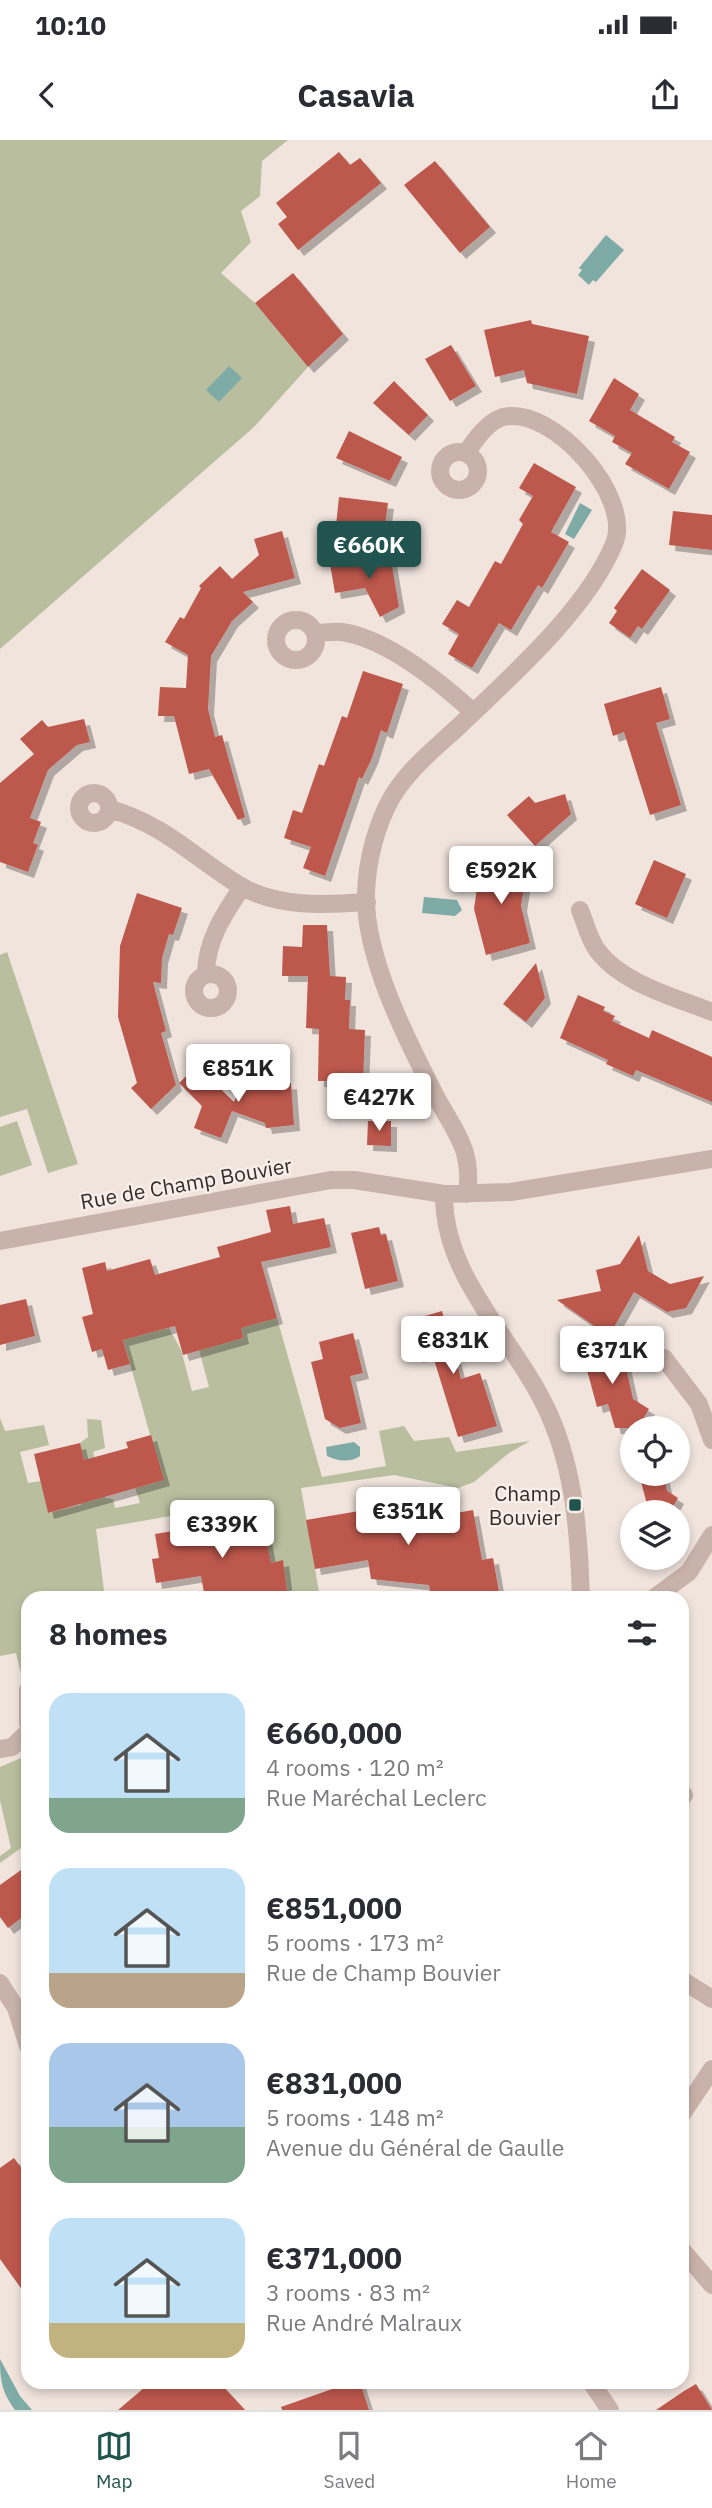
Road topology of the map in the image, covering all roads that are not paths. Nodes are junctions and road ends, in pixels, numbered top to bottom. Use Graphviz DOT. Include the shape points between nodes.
graph roads {
  1 [pos="466,453"];
  2 [pos="315,633"];
  3 [pos="473,712"];
  4 [pos="110,809"];
  5 [pos="242,887"];
  6 [pos="367,902"];
  7 [pos="580,910"];
  8 [pos="206,974"];
  9 [pos="712,1012"];
  10 [pos="712,1159"];
  11 [pos="444,1194"];
  12 [pos="467,1194"];
  13 [pos="0,1241"];
  14 [pos="664,1358"];
  15 [pos="712,1440"];
  16 [pos="712,1535"];
  17 [pos="581,1591"];
  18 [pos="663,1591"];
  19 [pos="21,1738"];
  20 [pos="0,1749"];
  21 [pos="0,1983"];
  22 [pos="689,1984"];
  23 [pos="712,1999"];
  24 [pos="21,2024"];
  25 [pos="712,2070"];
  26 [pos="689,2104"];
  27 [pos="689,2258"];
  28 [pos="712,2284"];
  29 [pos="596,2389"];
  30 [pos="610,2410"];
  1 -- 3 [label="street" via="489,425 502,418 521,416 546,426 585,459 609,498 618,530 606,559 575,605 526,662"];
  2 -- 3 [label="street" via="342,632 373,642 427,673"];
  3 -- 6 [label="street" via="413,770 392,798 373,844"];
  4 -- 5 [label="street" via="141,818"];
  5 -- 6 [label="street" via="282,901"];
  5 -- 8 [label="street" via="219,922 206,955"];
  6 -- 12 [label="street" via="370,937 398,1015 431,1088 467,1151"];
  7 -- 9 [label="street" via="596,949 615,968"];
  10 -- 12 [label="street, Rue de Champ Bouvier" via="512,1192"];
  11 -- 12 [label="street, Rue de Champ Bouvier"];
  11 -- 13 [label="street, Rue de Champ Bouvier" via="331,1180"];
  11 -- 17 [label="street" via="446,1228 457,1262 552,1422 575,1505"];
  14 -- 15 [label="street" via="699,1404"];
  16 -- 18 [label="street" via="689,1572"];
  19 -- 20 [label="street" via="12,1747"];
  21 -- 24 [label="street"];
  22 -- 23 [label="street"];
  25 -- 26 [label="street"];
  27 -- 28 [label="street"];
  29 -- 30 [label="street"];
}
